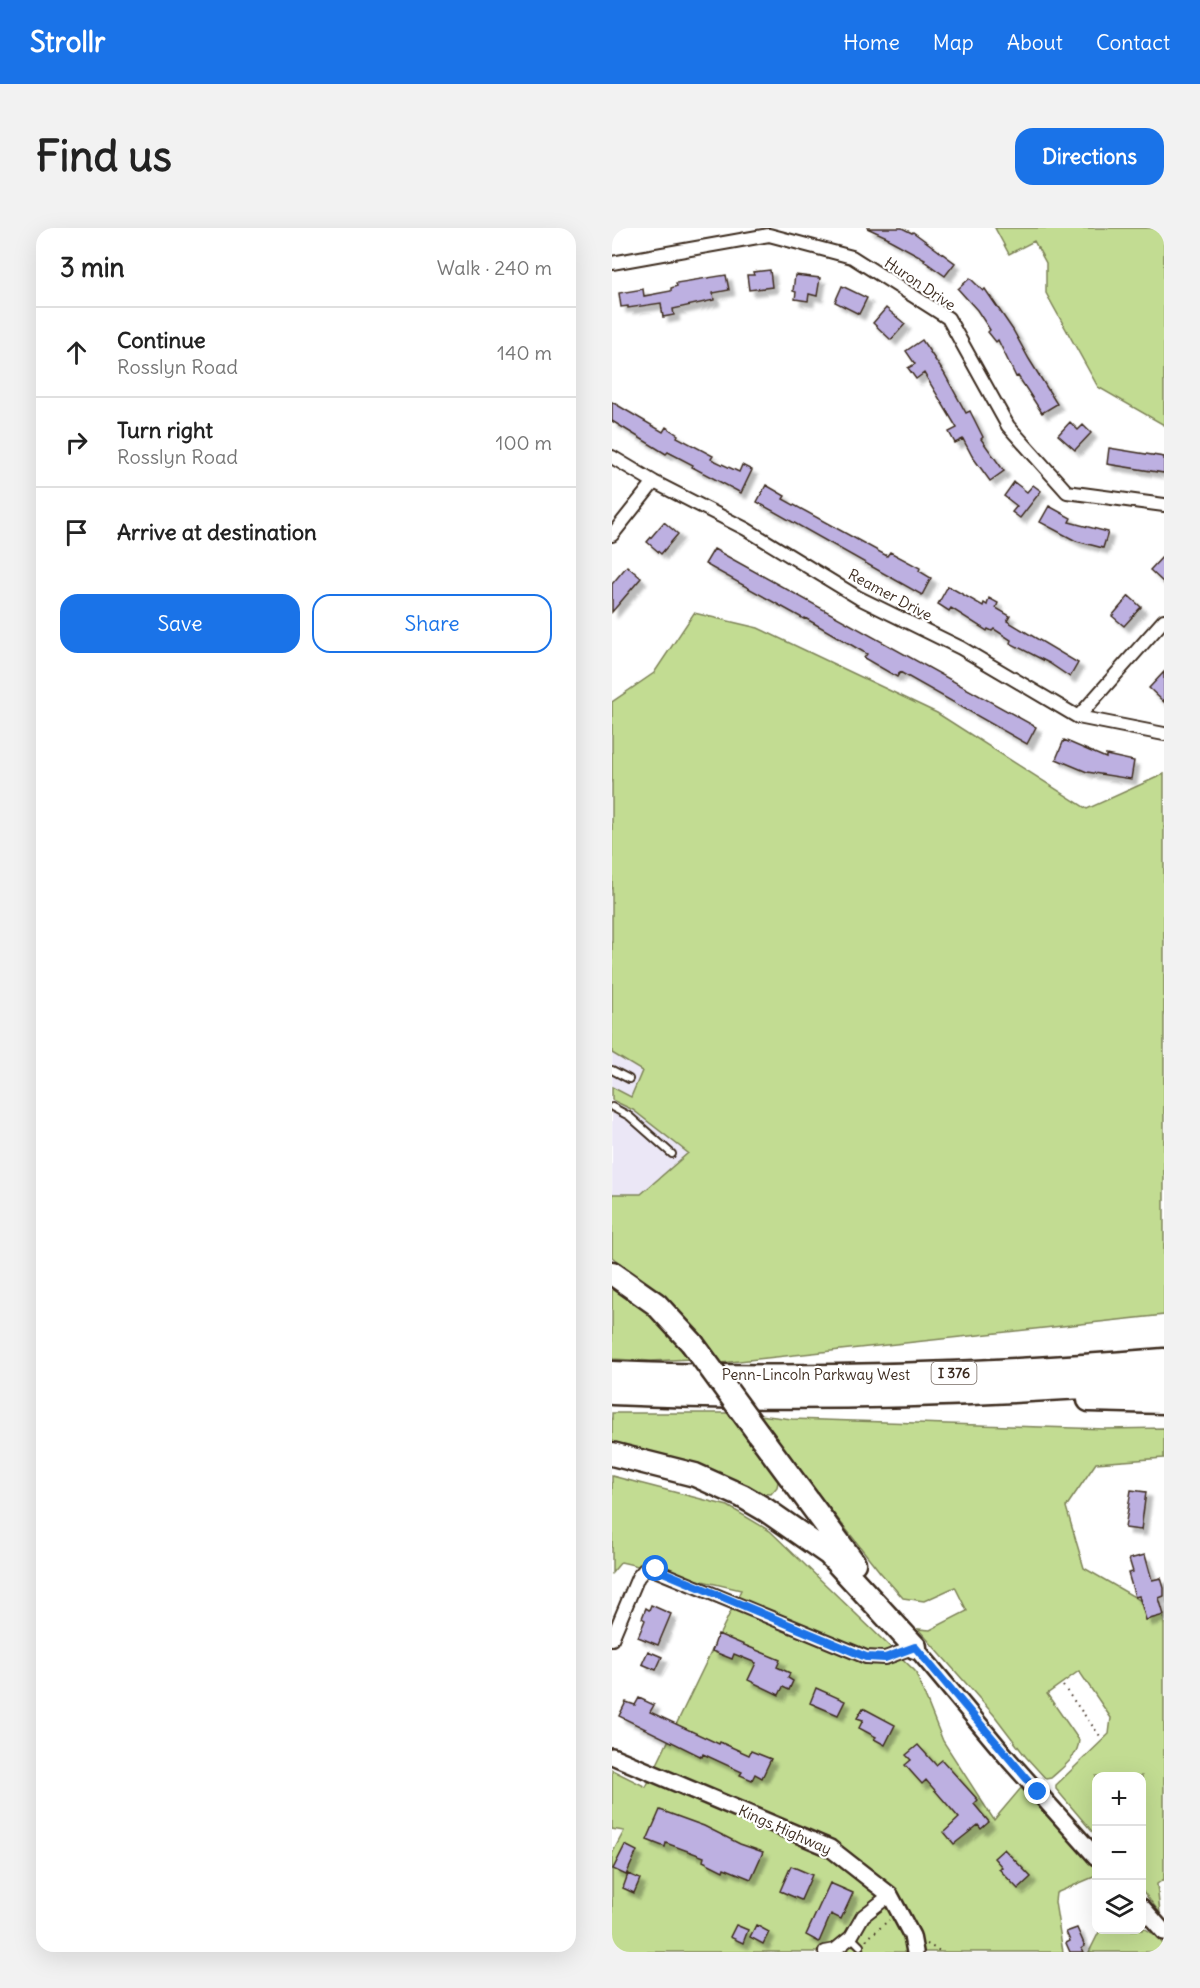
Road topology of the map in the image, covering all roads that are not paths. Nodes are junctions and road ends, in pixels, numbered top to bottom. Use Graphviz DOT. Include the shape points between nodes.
graph roads {
  1 [pos="612,263"];
  2 [pos="612,457"];
  3 [pos="654,482"];
  4 [pos="1164,505"];
  5 [pos="612,535"];
  6 [pos="1164,620"];
  7 [pos="1078,717"];
  8 [pos="1164,734"];
  9 [pos="612,1070"];
  10 [pos="629,1079"];
  11 [pos="612,1107"];
  12 [pos="672,1154"];
  13 [pos="612,1273"];
  14 [pos="1164,1360"];
  15 [pos="612,1373"];
  16 [pos="1164,1381"];
  17 [pos="612,1393"];
  18 [pos="917,1395"];
  19 [pos="1164,1402"];
  20 [pos="612,1454"];
  21 [pos="793,1481"];
  22 [pos="766,1510"];
  23 [pos="612,1639"];
  24 [pos="915,1647"];
  25 [pos="612,1756"];
  26 [pos="1092,1853"];
  27 [pos="890,1895"];
  28 [pos="1146,1912"];
  29 [pos="1164,1932"];
  30 [pos="825,1952"];
  31 [pos="915,1952"];
  1 -- 4 [label="street, Huron Drive" via="769,236 852,257 948,318 1008,426 1067,492"];
  2 -- 3 [label="street, Reamer Drive"];
  3 -- 5 [label="street"];
  3 -- 7 [label="street, Reamer Drive" via="746,529 859,598 961,648"];
  6 -- 7 [label="street"];
  7 -- 8 [label="street, Reamer Drive"];
  9 -- 10 [label="lane"];
  11 -- 12 [label="lane" via="629,1116"];
  13 -- 21 [label="highway, bridge" via="656,1304 692,1343"];
  14 -- 15 [label="highway, Penn-Lincoln Parkway West / I 376" via="906,1375"];
  16 -- 18 [label="highway, Penn-Lincoln Parkway West / I 376"];
  17 -- 18 [label="highway, Penn-Lincoln Parkway West / I 376"];
  18 -- 19 [label="highway"];
  20 -- 22 [label="highway" via="695,1476"];
  21 -- 22 [label="highway" via="786,1501"];
  21 -- 24 [label="highway"];
  22 -- 24 [label="highway" via="829,1554"];
  23 -- 24 [label="street" via="638,1577 645,1569 656,1569 866,1657 885,1658"];
  24 -- 26 [label="street"];
  25 -- 27 [label="street, Kings Highway" via="830,1848"];
  27 -- 30 [label="street" via="863,1916 855,1941"];
  27 -- 31 [label="street, Kings Highway" via="912,1936"];
  28 -- 29 [label="street"];
}
